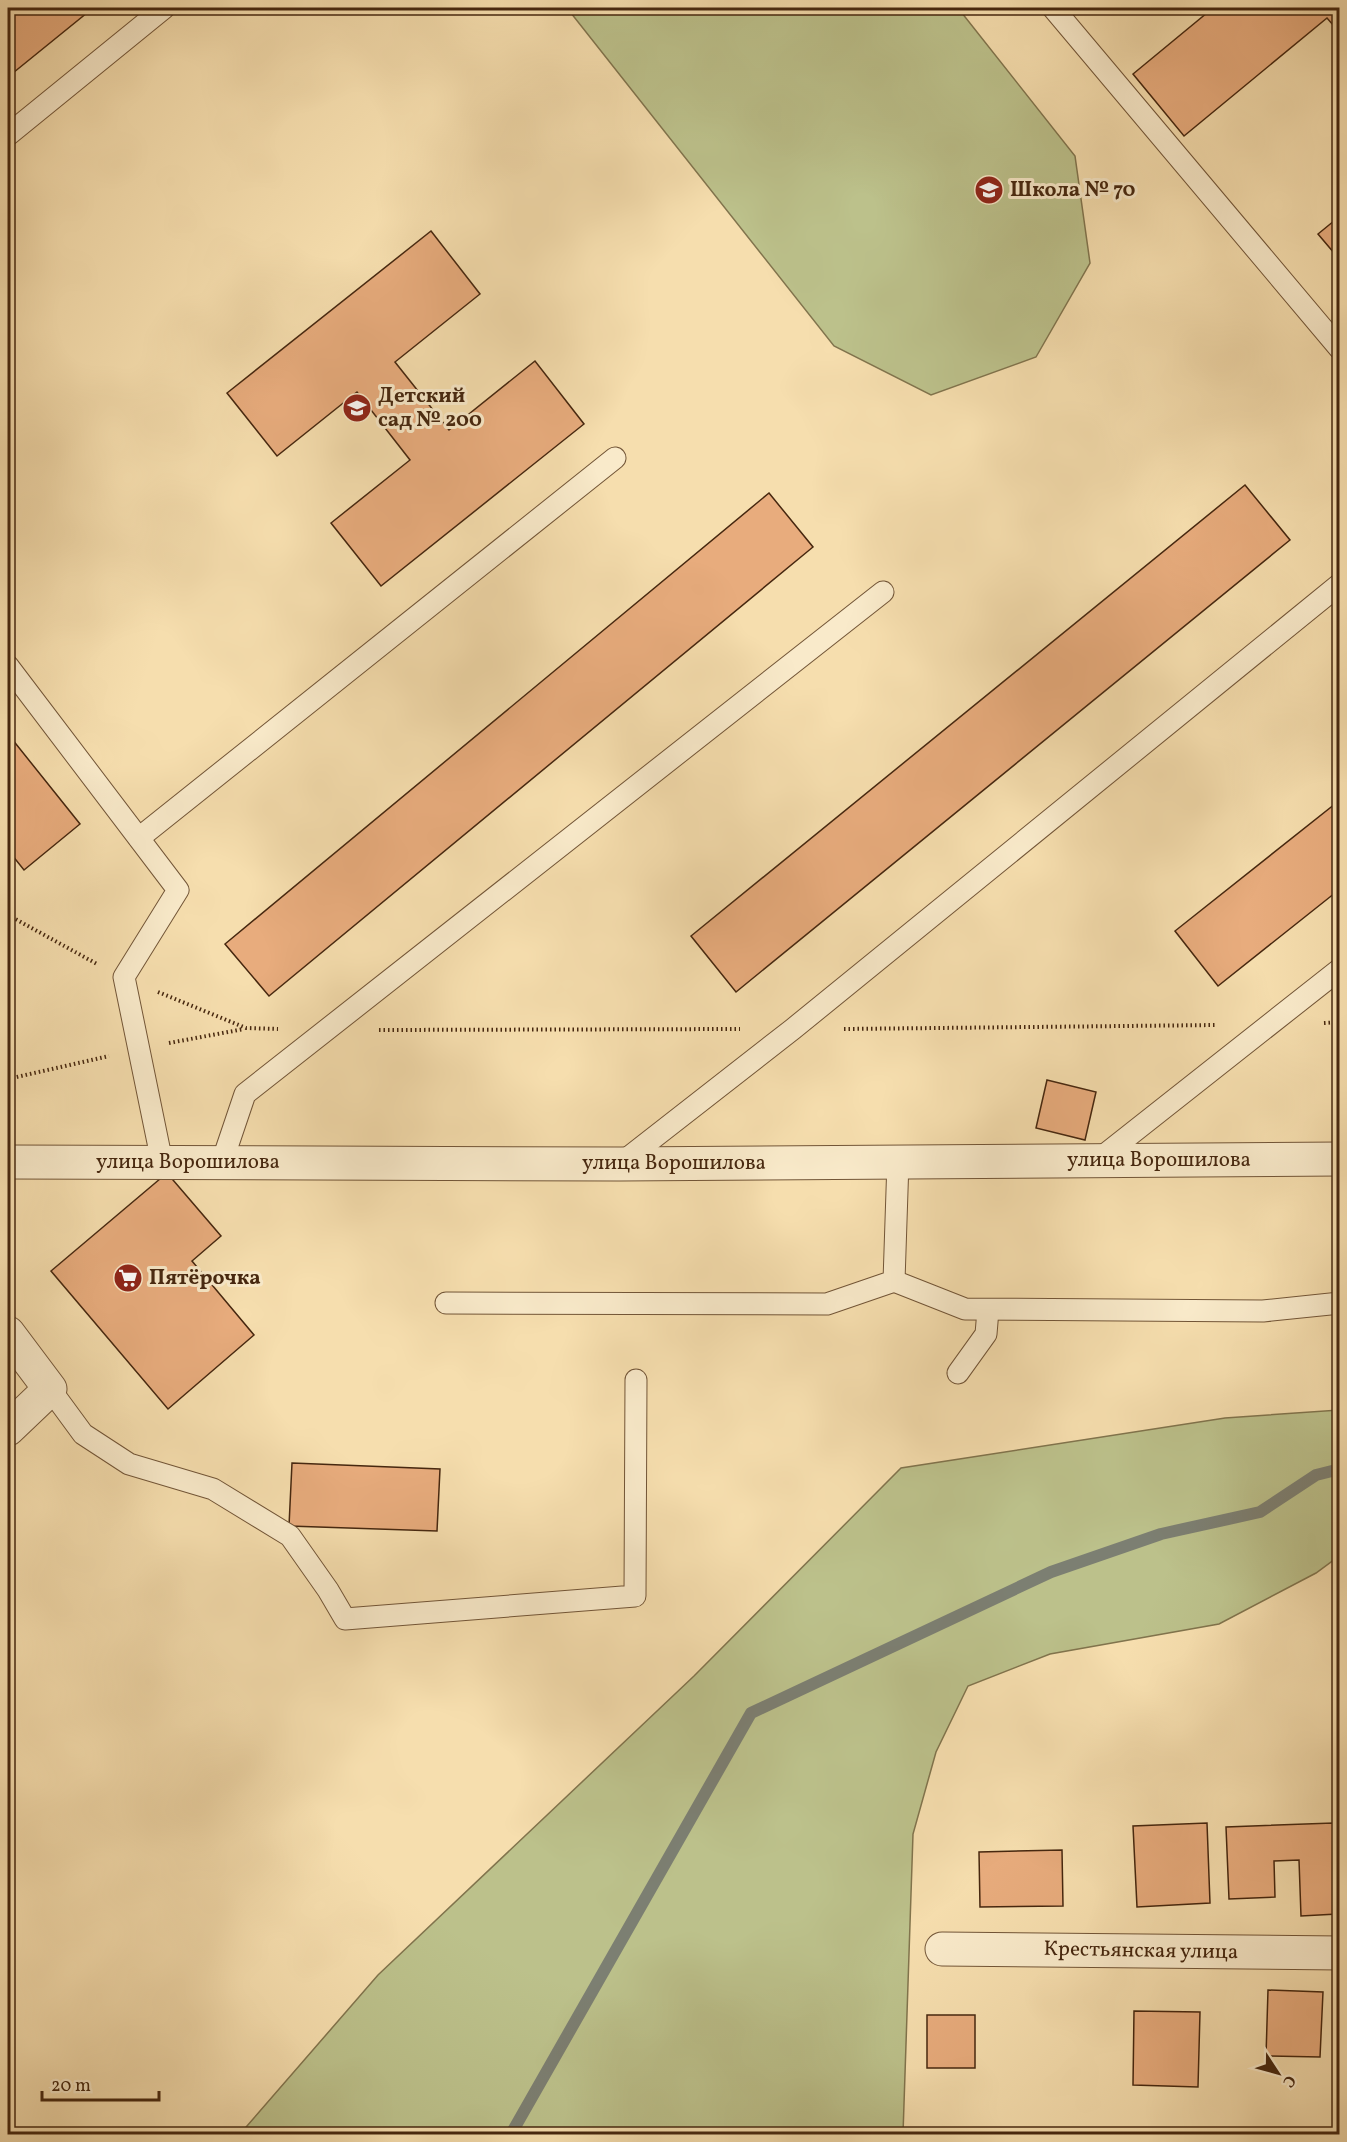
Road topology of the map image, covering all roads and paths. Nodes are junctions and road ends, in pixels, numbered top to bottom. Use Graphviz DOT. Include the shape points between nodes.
graph roads {
  1 [pos="164,8"];
  2 [pos="1053,8"];
  3 [pos="8,135"];
  4 [pos="1340,349"];
  5 [pos="615,458"];
  6 [pos="1340,584"];
  7 [pos="883,592"];
  8 [pos="8,666"];
  9 [pos="139,838"];
  10 [pos="1340,969"];
  11 [pos="1340,1023"];
  12 [pos="1269,1024"];
  13 [pos="793,1029"];
  14 [pos="1340,1159"];
  15 [pos="1098,1160"];
  16 [pos="898,1161"];
  17 [pos="8,1162"];
  18 [pos="162,1162"];
  19 [pos="222,1162"];
  20 [pos="620,1164"];
  21 [pos="894,1281"];
  22 [pos="446,1303"];
  23 [pos="1340,1303"];
  24 [pos="988,1310"];
  25 [pos="8,1333"];
  26 [pos="958,1373"];
  27 [pos="636,1380"];
  28 [pos="50,1389"];
  29 [pos="8,1429"];
  30 [pos="942,1949"];
  31 [pos="1340,1953"];
  1 -- 3 [label="lane"];
  2 -- 4 [label="lane"];
  5 -- 9 [label="lane"];
  6 -- 13 [label="lane"];
  7 -- 19 [label="lane" via="245,1094"];
  8 -- 9 [label="lane"];
  9 -- 18 [label="lane" via="178,890 124,977"];
  10 -- 12 [label="lane"];
  11 -- 12 [label="path"];
  12 -- 13 [label="path"];
  12 -- 15 [label="lane"];
  13 -- 20 [label="lane"];
  14 -- 15 [label="street, улица Ворошилова"];
  15 -- 16 [label="street, улица Ворошилова"];
  16 -- 20 [label="street, улица Ворошилова"];
  16 -- 21 [label="lane"];
  17 -- 18 [label="street, улица Ворошилова"];
  18 -- 19 [label="street, улица Ворошилова"];
  19 -- 20 [label="street, улица Ворошилова"];
  21 -- 22 [label="lane" via="827,1304"];
  21 -- 24 [label="lane" via="965,1310"];
  23 -- 24 [label="lane" via="1263,1311"];
  24 -- 26 [label="lane" via="986,1334"];
  25 -- 28 [label="street"];
  27 -- 28 [label="lane" via="635,1596 345,1619 290,1536 213,1489 129,1464 84,1434"];
  28 -- 29 [label="street"];
  30 -- 31 [label="street, Крестьянская улица"];
}
